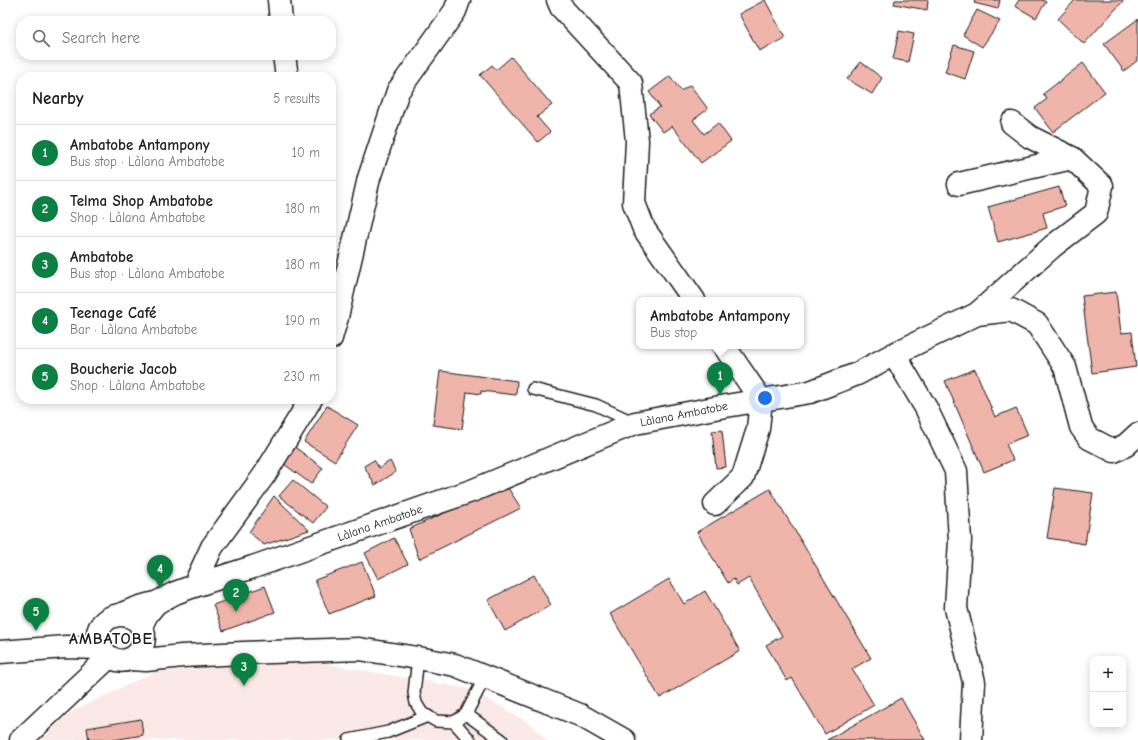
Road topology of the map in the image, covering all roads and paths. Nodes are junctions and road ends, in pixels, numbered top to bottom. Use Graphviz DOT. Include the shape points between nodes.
graph roads {
  1 [pos="279,0"];
  2 [pos="459,0"];
  3 [pos="558,0"];
  4 [pos="281,16"];
  5 [pos="285,60"];
  6 [pos="286,72"];
  7 [pos="1012,123"];
  8 [pos="1072,158"];
  9 [pos="959,184"];
  10 [pos="692,297"];
  11 [pos="336,303"];
  12 [pos="977,314"];
  13 [pos="726,349"];
  14 [pos="894,354"];
  15 [pos="533,389"];
  16 [pos="761,400"];
  17 [pos="309,404"];
  18 [pos="635,423"];
  19 [pos="1138,434"];
  20 [pos="715,504"];
  21 [pos="194,586"];
  22 [pos="156,603"];
  23 [pos="112,618"];
  24 [pos="142,630"];
  25 [pos="55,648"];
  26 [pos="0,652"];
  27 [pos="104,653"];
  28 [pos="182,656"];
  29 [pos="418,658"];
  30 [pos="130,659"];
  31 [pos="485,677"];
  32 [pos="466,714"];
  33 [pos="428,716"];
  34 [pos="454,722"];
  35 [pos="21,740"];
  36 [pos="349,740"];
  37 [pos="470,740"];
  38 [pos="502,740"];
  39 [pos="624,740"];
  40 [pos="971,740"];
  1 -- 4 [label="street"];
  2 -- 11 [label="street" via="455,11 398,91 369,178"];
  3 -- 10 [label="street" via="561,7 631,83 637,141 634,203 644,229"];
  5 -- 6 [label="street"];
  7 -- 8 [label="street" via="1030,137"];
  8 -- 9 [label="street"];
  8 -- 12 [label="street" via="1102,186 1096,213 1053,246"];
  12 -- 14 [label="street, Làlana Ambatobe"];
  12 -- 19 [label="street, Làlana Ambatobe" via="1011,310 1037,324 1065,367 1081,427 1089,438 1114,451 1126,446"];
  13 -- 16 [label="street"];
  14 -- 16 [label="street, Làlana Ambatobe" via="857,374 810,392"];
  14 -- 40 [label="street" via="926,408 956,471 960,540 956,608 974,682"];
  15 -- 18 [label="lane" via="596,405"];
  16 -- 18 [label="street, Làlana Ambatobe"];
  16 -- 20 [label="street" via="758,429 743,476"];
  17 -- 21 [label="street" via="265,474 212,547"];
  18 -- 21 [label="street, Làlana Ambatobe" via="474,490"];
  21 -- 22 [label="street, Làlana Ambatobe"];
  22 -- 23 [label="street, Làlana Ambatobe" via="138,607"];
  22 -- 24 [label="street, Làlana Ambatobe" via="147,614"];
  23 -- 24 [label="street" via="132,618"];
  23 -- 25 [label="street, Làlana Ambatobe" via="79,633"];
  23 -- 27 [label="street" via="100,627 98,634 98,641"];
  24 -- 28 [label="street" via="170,652"];
  24 -- 30 [label="street, Làlana Ambatobe" via="144,641 137,655"];
  25 -- 26 [label="street"];
  25 -- 27 [label="street" via="77,647"];
  27 -- 30 [label="street" via="116,660"];
  27 -- 35 [label="street"];
  28 -- 29 [label="street" via="359,649"];
  28 -- 30 [label="street"];
  29 -- 31 [label="street" via="455,665"];
  29 -- 33 [label="lane" via="414,693 422,713"];
  31 -- 32 [label="lane"];
  31 -- 39 [label="street" via="580,715"];
  32 -- 34 [label="lane"];
  32 -- 38 [label="lane"];
  33 -- 34 [label="lane" via="436,721"];
  33 -- 36 [label="lane" via="388,732"];
  34 -- 37 [label="lane"];
}
